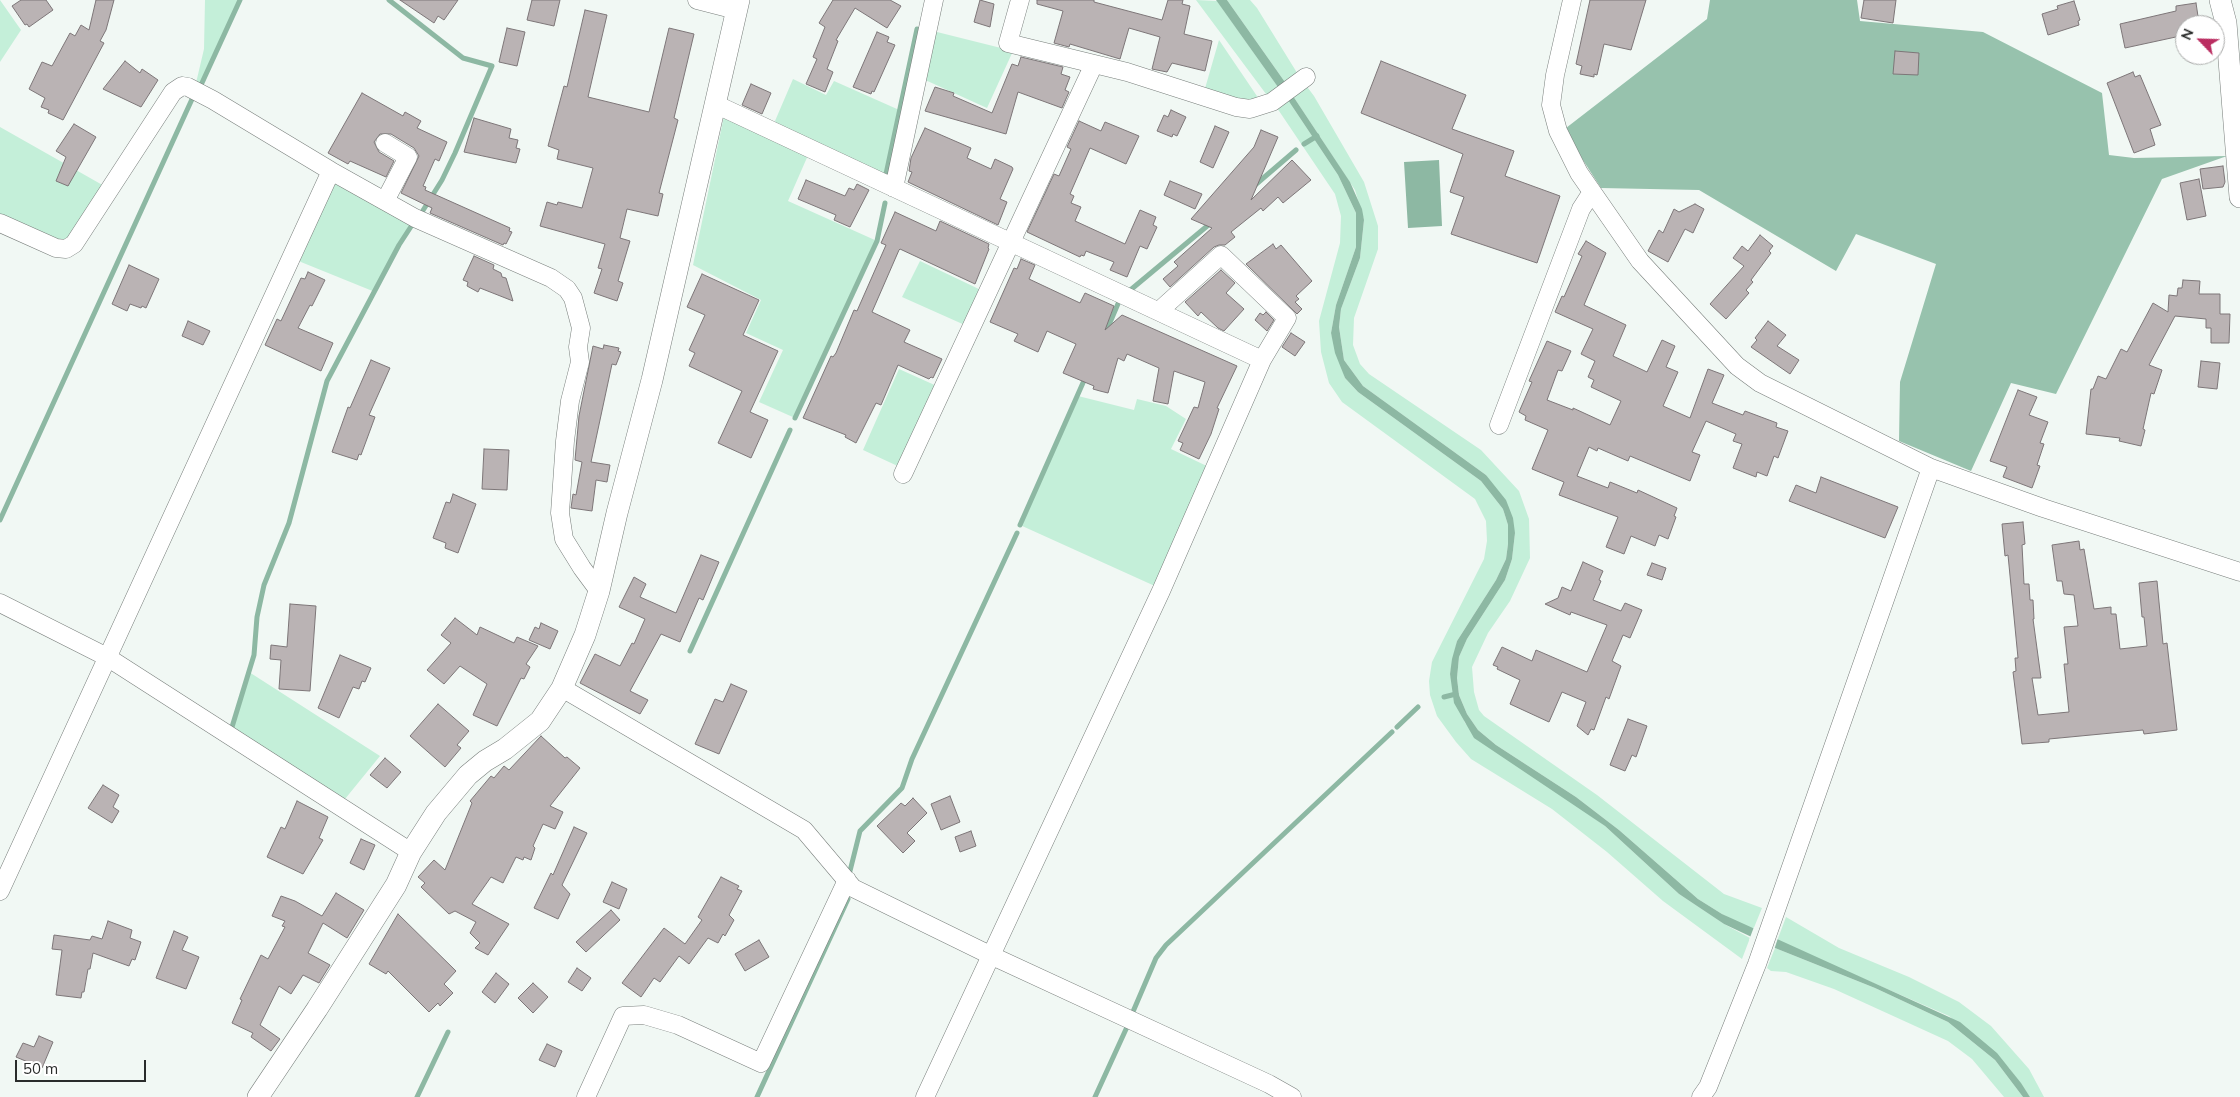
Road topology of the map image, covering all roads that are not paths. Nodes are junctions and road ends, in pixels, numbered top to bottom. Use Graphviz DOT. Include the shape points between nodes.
graph roads {
  1 [pos="697,0"];
  2 [pos="934,0"];
  3 [pos="1020,0"];
  4 [pos="1572,0"];
  5 [pos="2220,0"];
  6 [pos="737,5"];
  7 [pos="2233,23"];
  8 [pos="1094,64"];
  9 [pos="1304,79"];
  10 [pos="716,104"];
  11 [pos="385,144"];
  12 [pos="331,171"];
  13 [pos="894,188"];
  14 [pos="1592,192"];
  15 [pos="2240,197"];
  16 [pos="385,201"];
  17 [pos="0,223"];
  18 [pos="1011,243"];
  19 [pos="1159,311"];
  20 [pos="1262,360"];
  21 [pos="1500,425"];
  22 [pos="1931,468"];
  23 [pos="903,474"];
  24 [pos="2240,572"];
  25 [pos="599,591"];
  26 [pos="0,603"];
  27 [pos="106,657"];
  28 [pos="562,688"];
  29 [pos="411,852"];
  30 [pos="847,880"];
  31 [pos="0,891"];
  32 [pos="990,955"];
  33 [pos="258,1097"];
  34 [pos="586,1097"];
  35 [pos="925,1097"];
  36 [pos="1292,1097"];
  37 [pos="1701,1097"];
  1 -- 6 [label="street"];
  2 -- 13 [label="street"];
  3 -- 8 [label="street" via="1008,43"];
  4 -- 14 [label="street" via="1551,105 1558,131 1579,174"];
  5 -- 7 [label="street"];
  6 -- 10 [label="street"];
  7 -- 15 [label="street"];
  8 -- 9 [label="street" via="1236,108 1250,109 1272,102"];
  8 -- 18 [label="street"];
  10 -- 13 [label="street"];
  10 -- 25 [label="street"];
  11 -- 16 [label="street" via="408,157"];
  12 -- 16 [label="street"];
  12 -- 17 [label="street" via="213,100 182,86 173,92 74,244 66,249 56,248"];
  12 -- 27 [label="street"];
  13 -- 18 [label="street"];
  14 -- 21 [label="street" via="1580,209"];
  14 -- 22 [label="street" via="1640,261 1736,366 1760,383"];
  16 -- 25 [label="street" via="415,218 551,278 567,289 573,298 581,328 580,362 570,401 560,513 564,539"];
  18 -- 19 [label="street"];
  18 -- 23 [label="street"];
  19 -- 20 [label="street"];
  19 -- 20 [label="street" via="1221,255 1287,318"];
  20 -- 32 [label="street" via="1161,591"];
  22 -- 24 [label="street"];
  22 -- 37 [label="street" via="1757,964 1708,1087"];
  25 -- 28 [label="street" via="585,635"];
  26 -- 27 [label="street"];
  27 -- 29 [label="street"];
  27 -- 31 [label="street"];
  28 -- 29 [label="street" via="540,721 468,775 436,813"];
  28 -- 30 [label="street" via="804,830"];
  29 -- 33 [label="street" via="396,885"];
  30 -- 32 [label="street" via="853,888"];
  30 -- 34 [label="street" via="761,1063 678,1025 644,1015 623,1016"];
  32 -- 35 [label="street"];
  32 -- 36 [label="street"];
}
